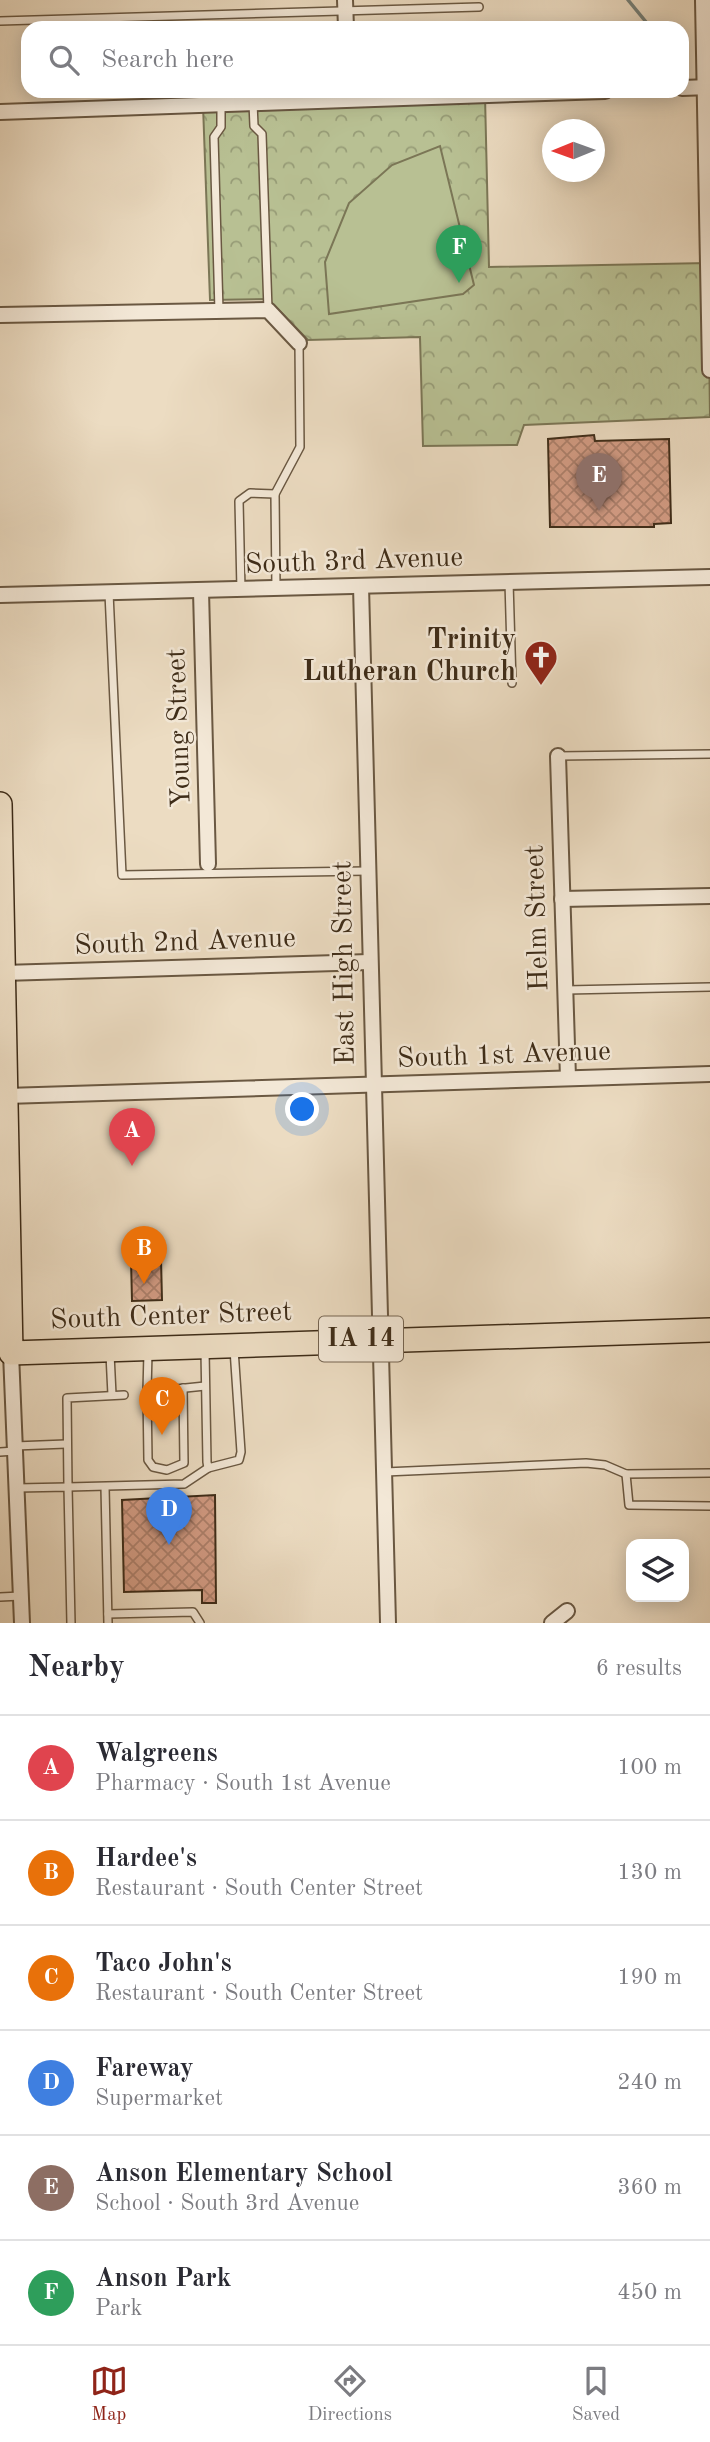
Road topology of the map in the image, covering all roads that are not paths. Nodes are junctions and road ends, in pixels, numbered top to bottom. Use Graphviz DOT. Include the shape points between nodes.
graph roads {
  1 [pos="703,0"];
  2 [pos="345,5"];
  3 [pos="479,7"];
  4 [pos="0,20"];
  5 [pos="707,87"];
  6 [pos="689,88"];
  7 [pos="319,98"];
  8 [pos="253,103"];
  9 [pos="221,104"];
  10 [pos="0,112"];
  11 [pos="268,310"];
  12 [pos="219,311"];
  13 [pos="0,315"];
  14 [pos="299,343"];
  15 [pos="710,370"];
  16 [pos="275,494"];
  17 [pos="710,577"];
  18 [pos="509,581"];
  19 [pos="360,586"];
  20 [pos="276,589"];
  21 [pos="241,590"];
  22 [pos="201,591"];
  23 [pos="109,593"];
  24 [pos="0,595"];
  25 [pos="512,682"];
  26 [pos="710,754"];
  27 [pos="558,756"];
  28 [pos="0,804"];
  29 [pos="208,863"];
  30 [pos="367,871"];
  31 [pos="710,895"];
  32 [pos="562,899"];
  33 [pos="1,918"];
  34 [pos="369,962"];
  35 [pos="3,973"];
  36 [pos="710,987"];
  37 [pos="565,990"];
  38 [pos="710,1074"];
  39 [pos="568,1078"];
  40 [pos="372,1084"];
  41 [pos="3,1096"];
  42 [pos="710,1330"];
  43 [pos="382,1339"];
  44 [pos="233,1345"];
  45 [pos="206,1346"];
  46 [pos="148,1348"];
  47 [pos="110,1350"];
  48 [pos="11,1353"];
  49 [pos="205,1386"];
  50 [pos="183,1388"];
  51 [pos="147,1392"];
  52 [pos="112,1395"];
  53 [pos="124,1395"];
  54 [pos="66,1444"];
  55 [pos="15,1448"];
  56 [pos="0,1452"];
  57 [pos="208,1468"];
  58 [pos="385,1472"];
  59 [pos="710,1473"];
  60 [pos="625,1474"];
  61 [pos="68,1487"];
  62 [pos="105,1487"];
  63 [pos="17,1488"];
  64 [pos="710,1506"];
  65 [pos="21,1596"];
  66 [pos="0,1597"];
  67 [pos="567,1611"];
  68 [pos="108,1614"];
  69 [pos="22,1623"];
  70 [pos="71,1623"];
  71 [pos="108,1623"];
  72 [pos="200,1623"];
  73 [pos="388,1623"];
  74 [pos="552,1623"];
  1 -- 5 [label="street"];
  2 -- 3 [label="lane"];
  2 -- 4 [label="lane"];
  5 -- 6 [label="street"];
  5 -- 15 [label="street"];
  7 -- 8 [label="street"];
  8 -- 9 [label="street"];
  8 -- 11 [label="lane" via="254,126 262,134"];
  9 -- 10 [label="street"];
  9 -- 12 [label="lane" via="221,127 214,137"];
  11 -- 12 [label="street"];
  11 -- 14 [label="street"];
  12 -- 13 [label="street"];
  14 -- 16 [label="lane" via="300,447"];
  16 -- 20 [label="lane"];
  16 -- 21 [label="lane" via="250,493 239,501"];
  17 -- 18 [label="street, South 3rd Avenue"];
  18 -- 19 [label="street, South 3rd Avenue"];
  18 -- 25 [label="lane"];
  19 -- 20 [label="street, South 3rd Avenue"];
  19 -- 30 [label="street, East High Street"];
  20 -- 21 [label="street, South 3rd Avenue"];
  21 -- 22 [label="street, South 3rd Avenue"];
  22 -- 23 [label="street, South 3rd Avenue"];
  22 -- 29 [label="street, Young Street"];
  23 -- 24 [label="street, South 3rd Avenue"];
  23 -- 30 [label="lane" via="122,875"];
  26 -- 27 [label="lane"];
  27 -- 32 [label="street, Helm Street"];
  28 -- 33 [label="main road"];
  30 -- 34 [label="street, East High Street"];
  31 -- 32 [label="street"];
  32 -- 37 [label="street, Helm Street"];
  33 -- 35 [label="main road"];
  34 -- 35 [label="street, South 2nd Avenue"];
  34 -- 40 [label="street, East High Street"];
  35 -- 41 [label="main road"];
  36 -- 37 [label="lane"];
  37 -- 39 [label="street, Helm Street"];
  38 -- 39 [label="street, South 1st Avenue"];
  39 -- 40 [label="street, South 1st Avenue"];
  40 -- 41 [label="street, South 1st Avenue"];
  40 -- 43 [label="street, East High Street"];
  41 -- 48 [label="main road"];
  42 -- 43 [label="main road, South Center Street / IA 14"];
  43 -- 44 [label="main road, South Center Street / IA 14"];
  43 -- 58 [label="street, East High Street"];
  44 -- 45 [label="main road, South Center Street / IA 14"];
  44 -- 57 [label="lane" via="241,1452 232,1464"];
  45 -- 46 [label="main road, South Center Street / IA 14"];
  45 -- 49 [label="lane"];
  46 -- 47 [label="main road, South Center Street / IA 14"];
  46 -- 51 [label="lane"];
  47 -- 48 [label="main road, South Center Street / IA 14"];
  47 -- 52 [label="lane"];
  48 -- 55 [label="street"];
  49 -- 50 [label="lane"];
  49 -- 57 [label="lane"];
  50 -- 51 [label="lane"];
  50 -- 51 [label="lane" via="184,1463 167,1470 153,1467 148,1460"];
  52 -- 53 [label="lane"];
  52 -- 54 [label="lane" via="67,1398"];
  54 -- 55 [label="lane"];
  54 -- 61 [label="lane"];
  55 -- 56 [label="lane"];
  55 -- 63 [label="street"];
  57 -- 62 [label="lane" via="184,1484"];
  58 -- 60 [label="lane" via="586,1463"];
  58 -- 73 [label="street, East High Street"];
  59 -- 60 [label="lane"];
  60 -- 64 [label="lane" via="633,1507"];
  61 -- 62 [label="lane"];
  61 -- 63 [label="lane"];
  61 -- 70 [label="lane"];
  62 -- 68 [label="lane"];
  63 -- 65 [label="street"];
  65 -- 66 [label="lane"];
  65 -- 69 [label="street"];
  67 -- 74 [label="street"];
  68 -- 71 [label="lane"];
  68 -- 72 [label="lane" via="193,1612"];
}
